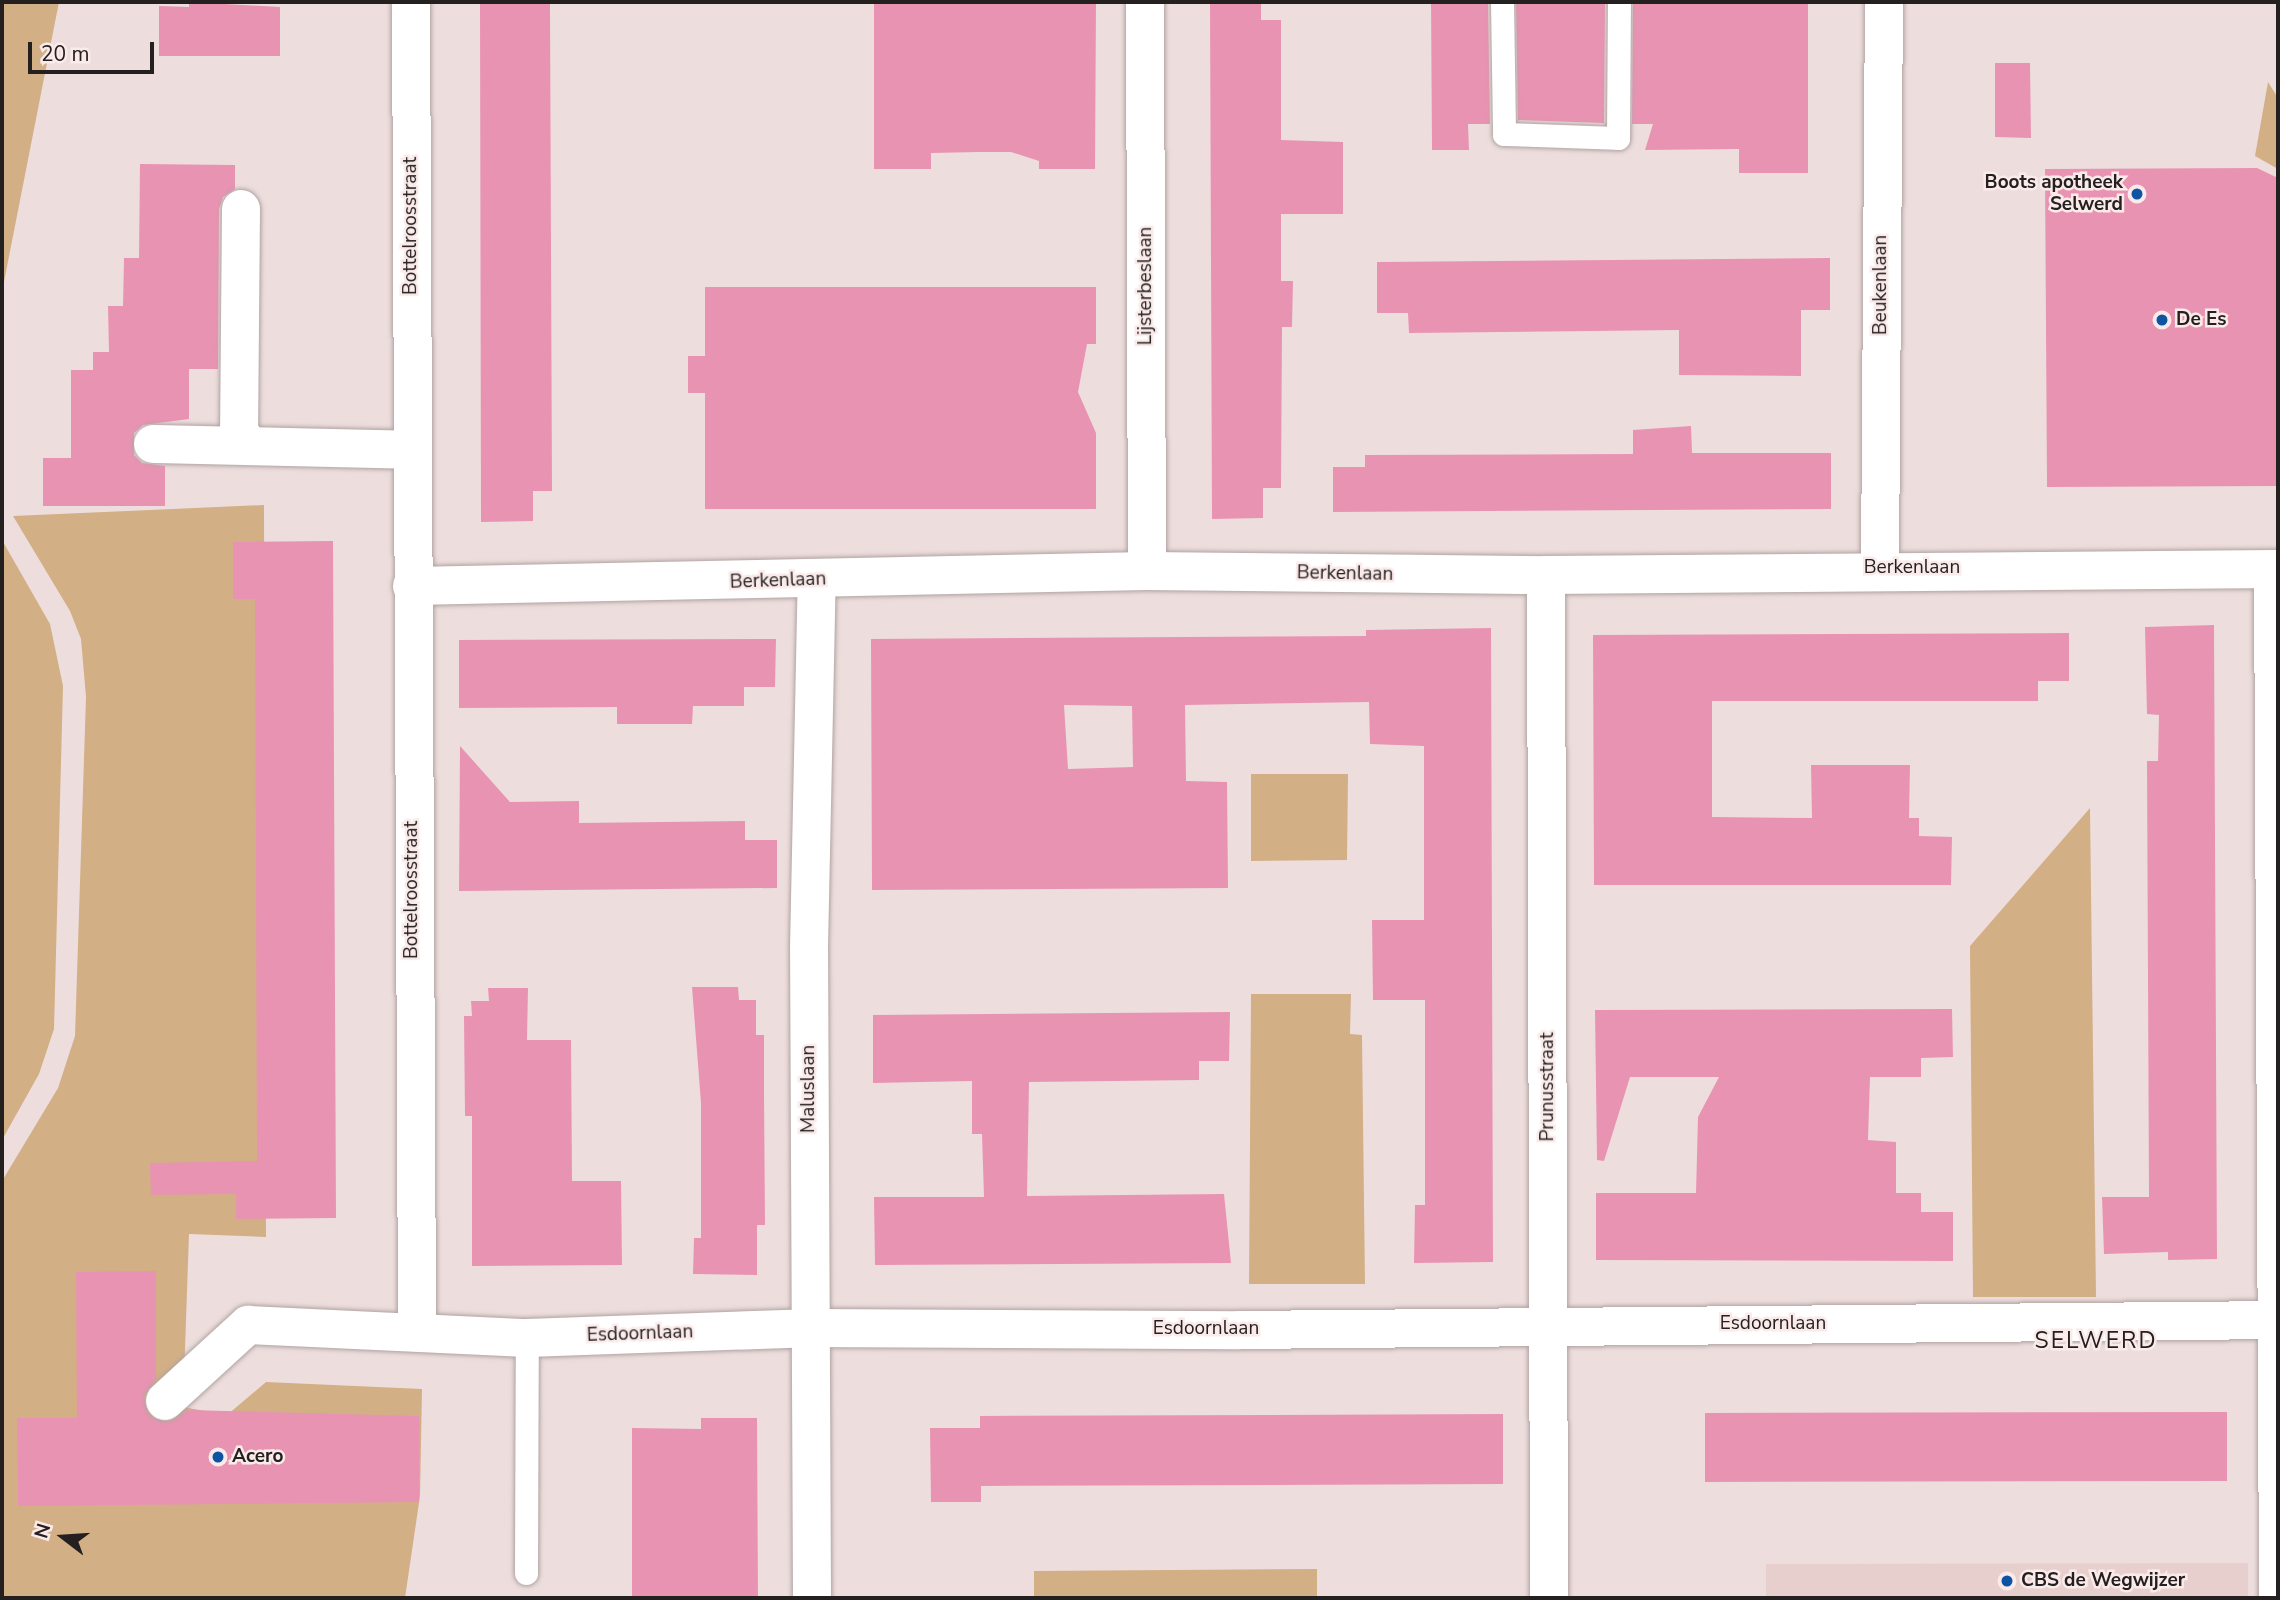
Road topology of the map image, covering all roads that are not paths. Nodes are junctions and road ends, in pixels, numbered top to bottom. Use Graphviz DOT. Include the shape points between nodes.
graph roads {
  1 [pos="411,2"];
  2 [pos="1145,2"];
  3 [pos="1503,2"];
  4 [pos="1619,2"];
  5 [pos="1884,2"];
  6 [pos="241,209"];
  7 [pos="153,444"];
  8 [pos="249,446"];
  9 [pos="412,450"];
  10 [pos="1880,568"];
  11 [pos="2276,569"];
  12 [pos="1147,571"];
  13 [pos="1546,575"];
  14 [pos="817,580"];
  15 [pos="412,586"];
  16 [pos="2276,772"];
  17 [pos="2276,1320"];
  18 [pos="1548,1326"];
  19 [pos="808,1328"];
  20 [pos="417,1329"];
  21 [pos="527,1338"];
  22 [pos="165,1401"];
  23 [pos="526,1573"];
  24 [pos="812,1598"];
  25 [pos="1549,1598"];
  26 [pos="2277,1598"];
  1 -- 9 [label="street, Bottelroosstraat"];
  2 -- 12 [label="street, Lijsterbeslaan"];
  3 -- 4 [label="lane" via="1504,134 1618,138"];
  5 -- 10 [label="street, Beukenlaan"];
  6 -- 8 [label="street" via="239,431"];
  7 -- 8 [label="street"];
  8 -- 9 [label="street"];
  9 -- 15 [label="street, Bottelroosstraat"];
  10 -- 11 [label="street, Berkenlaan"];
  10 -- 13 [label="street, Berkenlaan"];
  11 -- 16 [label="street"];
  12 -- 13 [label="street, Berkenlaan"];
  12 -- 14 [label="street, Berkenlaan"];
  13 -- 18 [label="street, Prunusstraat"];
  14 -- 15 [label="street, Berkenlaan"];
  14 -- 19 [label="street, Maluslaan"];
  15 -- 20 [label="street, Bottelroosstraat"];
  16 -- 17 [label="street"];
  17 -- 18 [label="street, Esdoornlaan"];
  17 -- 26 [label="street"];
  18 -- 19 [label="street, Esdoornlaan"];
  18 -- 25 [label="street, Prunusstraat"];
  19 -- 21 [label="street, Esdoornlaan"];
  19 -- 24 [label="street, Maluslaan"];
  20 -- 21 [label="street, Esdoornlaan"];
  20 -- 22 [label="street, Esdoornlaan" via="248,1325"];
  21 -- 23 [label="lane"];
}
